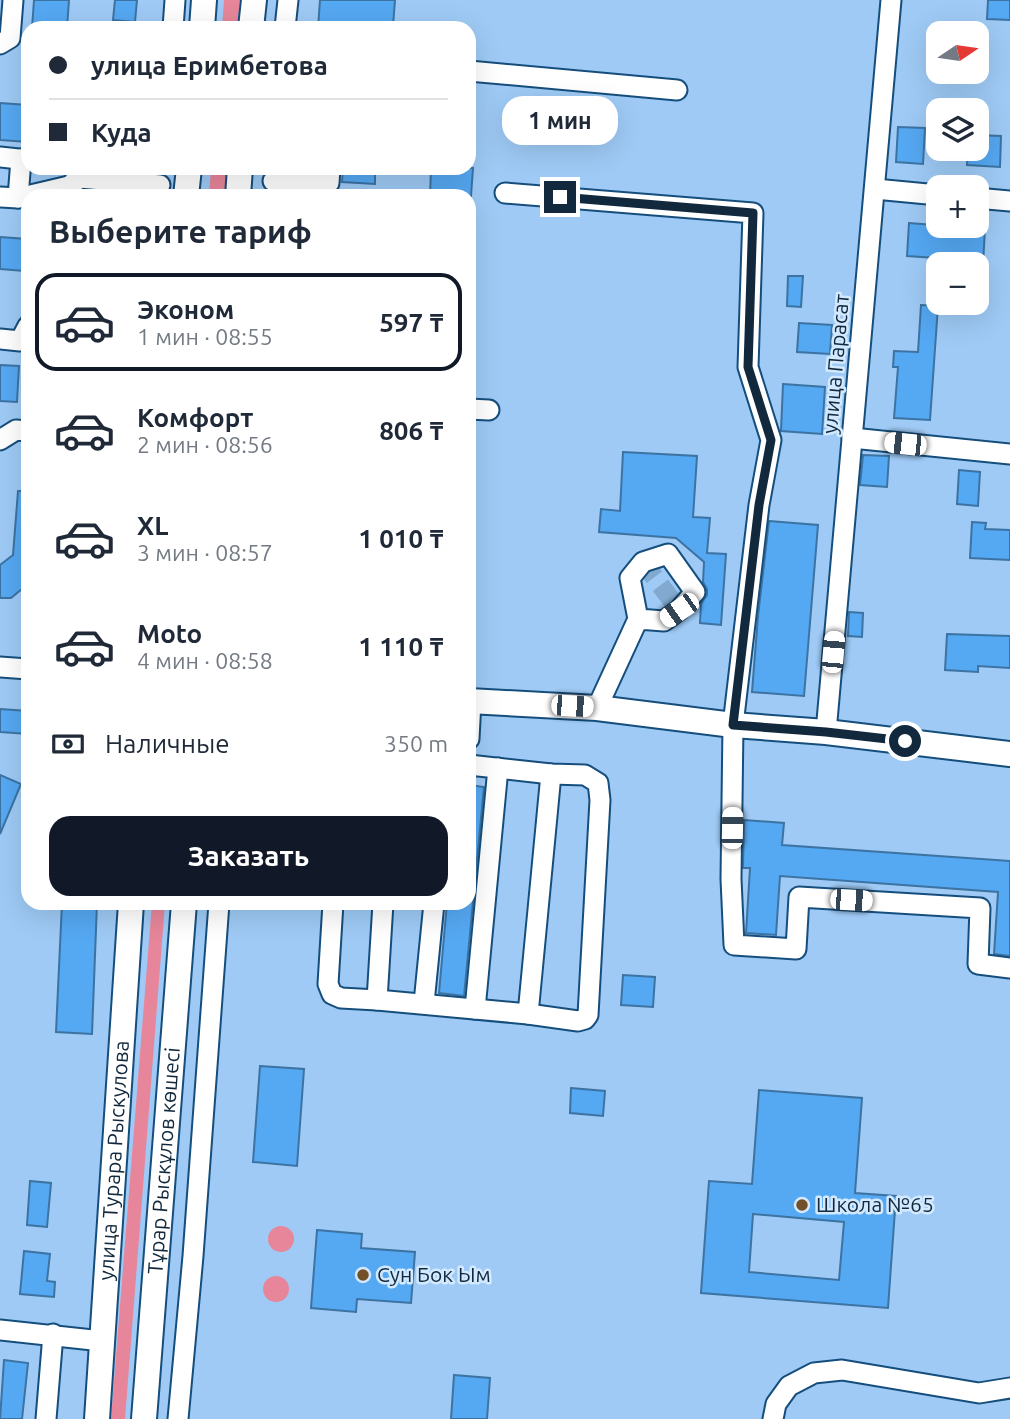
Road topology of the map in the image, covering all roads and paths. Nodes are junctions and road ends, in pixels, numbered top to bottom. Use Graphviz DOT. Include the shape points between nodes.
graph roads {
  1 [pos="13,0"];
  2 [pos="175,0"];
  3 [pos="204,0"];
  4 [pos="254,0"];
  5 [pos="288,0"];
  6 [pos="891,0"];
  7 [pos="174,21"];
  8 [pos="202,21"];
  9 [pos="252,21"];
  10 [pos="286,21"];
  11 [pos="0,44"];
  12 [pos="476,72"];
  13 [pos="677,90"];
  14 [pos="0,158"];
  15 [pos="21,159"];
  16 [pos="21,168"];
  17 [pos="75,175"];
  18 [pos="93,175"];
  19 [pos="330,175"];
  20 [pos="273,182"];
  21 [pos="161,183"];
  22 [pos="53,189"];
  23 [pos="874,189"];
  24 [pos="505,193"];
  25 [pos="926,194"];
  26 [pos="9,197"];
  27 [pos="989,199"];
  28 [pos="1010,201"];
  29 [pos="0,339"];
  30 [pos="21,339"];
  31 [pos="21,430"];
  32 [pos="852,438"];
  33 [pos="0,440"];
  34 [pos="1010,454"];
  35 [pos="638,619"];
  36 [pos="0,667"];
  37 [pos="21,668"];
  38 [pos="476,701"];
  39 [pos="597,708"];
  40 [pos="733,725"];
  41 [pos="826,732"];
  42 [pos="1010,754"];
  43 [pos="476,766"];
  44 [pos="498,768"];
  45 [pos="551,774"];
  46 [pos="131,910"];
  47 [pos="183,910"];
  48 [pos="218,910"];
  49 [pos="333,910"];
  50 [pos="383,910"];
  51 [pos="433,910"];
  52 [pos="1010,968"];
  53 [pos="377,1000"];
  54 [pos="424,1003"];
  55 [pos="475,1009"];
  56 [pos="528,1014"];
  57 [pos="0,1329"];
  58 [pos="53,1334"];
  59 [pos="102,1341"];
  60 [pos="1010,1388"];
  61 [pos="46,1419"];
  62 [pos="97,1419"];
  63 [pos="144,1419"];
  64 [pos="178,1419"];
  65 [pos="773,1419"];
  1 -- 11 [label="street" via="10,38"];
  2 -- 7 [label="street"];
  3 -- 8 [label="main road"];
  4 -- 9 [label="main road"];
  5 -- 10 [label="street"];
  6 -- 23 [label="street, улица Парасат"];
  12 -- 13 [label="street"];
  14 -- 15 [label="street"];
  16 -- 26 [label="street"];
  17 -- 22 [label="street" via="69,186"];
  18 -- 21 [label="street"];
  19 -- 20 [label="street" via="329,183"];
  23 -- 25 [label="street"];
  23 -- 32 [label="street, улица Парасат"];
  24 -- 40 [label="street" via="753,213 748,367 771,440"];
  27 -- 28 [label="street"];
  29 -- 30 [label="street"];
  31 -- 33 [label="street"];
  32 -- 34 [label="street"];
  32 -- 41 [label="street, улица Парасат"];
  35 -- 39 [label="street"];
  36 -- 37 [label="street"];
  38 -- 39 [label="main road"];
  39 -- 40 [label="main road"];
  40 -- 41 [label="main road"];
  40 -- 52 [label="street" via="734,945 796,949 799,897 980,908 978,964"];
  41 -- 42 [label="main road"];
  43 -- 44 [label="street"];
  44 -- 45 [label="street"];
  44 -- 55 [label="street"];
  45 -- 56 [label="street"];
  45 -- 56 [label="street" via="585,775 598,783 588,1015 578,1021"];
  46 -- 59 [label="main road, улица Турара Рыскулова"];
  47 -- 63 [label="main road, Тұрар Рыскұлов көшесі"];
  48 -- 64 [label="street"];
  49 -- 53 [label="street" via="328,984 332,995"];
  50 -- 53 [label="street"];
  51 -- 54 [label="street"];
  53 -- 54 [label="street"];
  54 -- 55 [label="street"];
  55 -- 56 [label="street"];
  57 -- 58 [label="street"];
  58 -- 59 [label="street"];
  58 -- 61 [label="street"];
  59 -- 62 [label="main road, улица Турара Рыскулова"];
  60 -- 65 [label="street" via="979,1393 842,1370 814,1373 789,1385 776,1404"];
}
